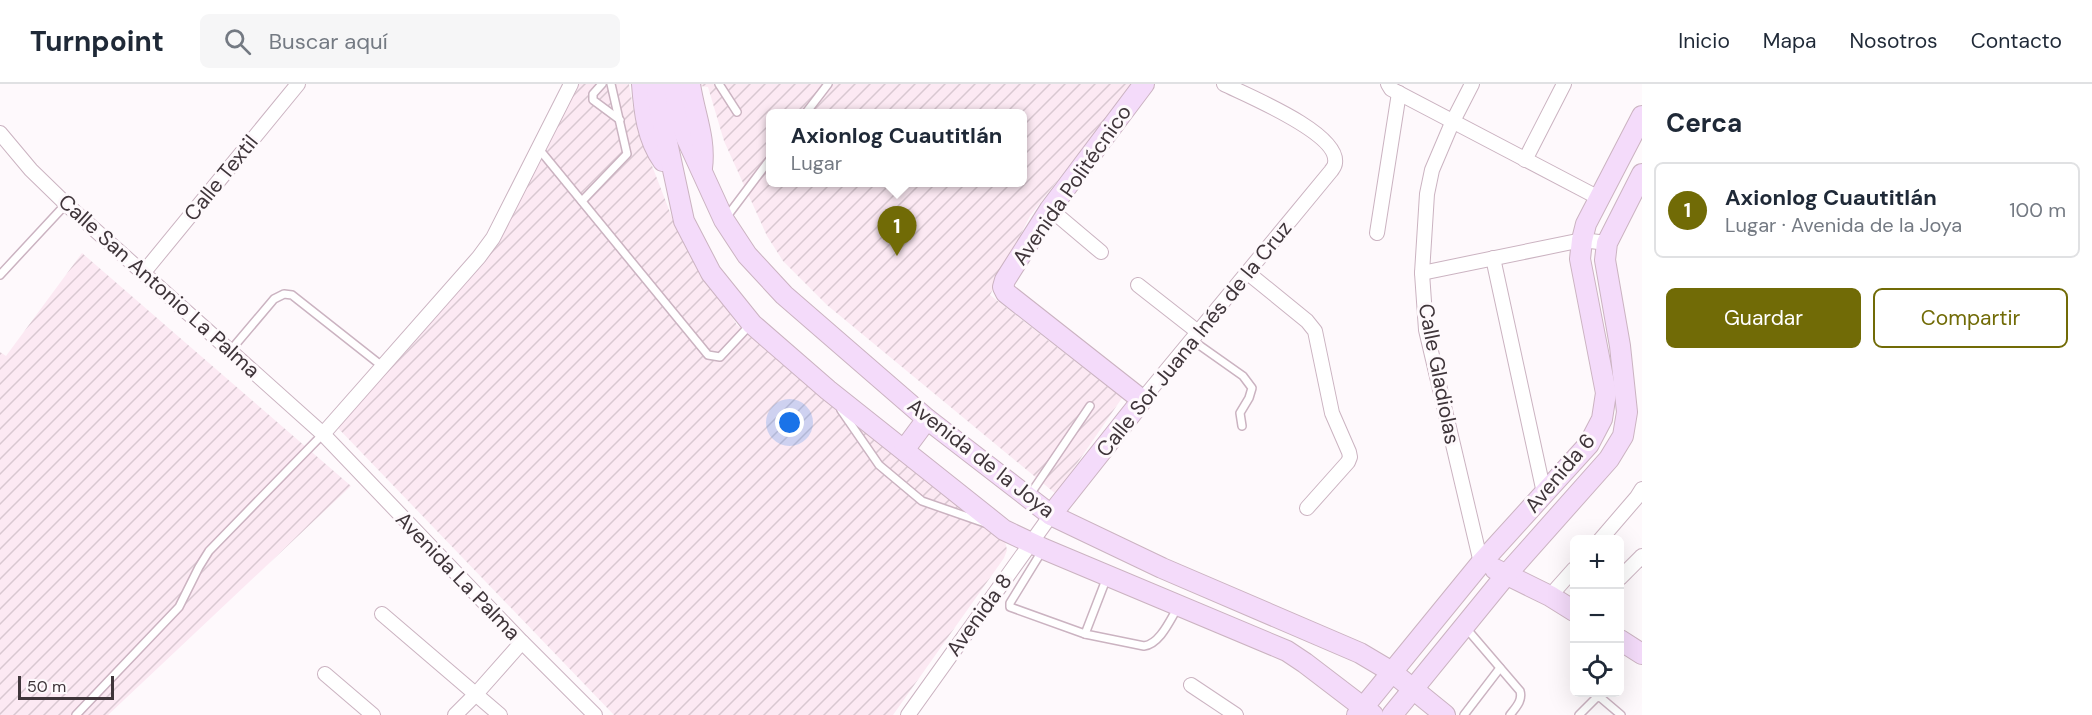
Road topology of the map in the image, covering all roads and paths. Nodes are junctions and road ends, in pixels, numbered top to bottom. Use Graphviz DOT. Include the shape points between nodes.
graph roads {
  1 [pos="298,84"];
  2 [pos="571,84"];
  3 [pos="602,84"];
  4 [pos="611,84"];
  5 [pos="642,84"];
  6 [pos="674,84"];
  7 [pos="690,84"];
  8 [pos="719,84"];
  9 [pos="828,84"];
  10 [pos="1144,84"];
  11 [pos="1224,84"];
  12 [pos="1472,84"];
  13 [pos="1564,84"];
  14 [pos="1392,87"];
  15 [pos="664,96"];
  16 [pos="809,109"];
  17 [pos="737,112"];
  18 [pos="1642,116"];
  19 [pos="620,120"];
  20 [pos="1452,123"];
  21 [pos="0,133"];
  22 [pos="539,149"];
  23 [pos="1525,160"];
  24 [pos="766,165"];
  25 [pos="672,173"];
  26 [pos="702,173"];
  27 [pos="1642,174"];
  28 [pos="1599,198"];
  29 [pos="582,201"];
  30 [pos="66,204"];
  31 [pos="1050,209"];
  32 [pos="724,220"];
  33 [pos="1377,232"];
  34 [pos="1582,240"];
  35 [pos="1607,243"];
  36 [pos="1101,252"];
  37 [pos="1493,258"];
  38 [pos="144,272"];
  39 [pos="1248,273"];
  40 [pos="1422,273"];
  41 [pos="0,275"];
  42 [pos="1138,285"];
  43 [pos="752,324"];
  44 [pos="1195,336"];
  45 [pos="1620,346"];
  46 [pos="1597,349"];
  47 [pos="230,351"];
  48 [pos="382,366"];
  49 [pos="828,390"];
  50 [pos="1142,400"];
  51 [pos="1090,406"];
  52 [pos="927,419"];
  53 [pos="1242,426"];
  54 [pos="323,434"];
  55 [pos="904,450"];
  56 [pos="1642,489"];
  57 [pos="1544,493"];
  58 [pos="1028,498"];
  59 [pos="1307,508"];
  60 [pos="1051,515"];
  61 [pos="1004,530"];
  62 [pos="1604,535"];
  63 [pos="1037,546"];
  64 [pos="1642,556"];
  65 [pos="1481,563"];
  66 [pos="1014,566"];
  67 [pos="1029,574"];
  68 [pos="1506,574"];
  69 [pos="1570,574"];
  70 [pos="1624,574"];
  71 [pos="1108,575"];
  72 [pos="1550,596"];
  73 [pos="1179,606"];
  74 [pos="1570,608"];
  75 [pos="382,614"];
  76 [pos="1465,627"];
  77 [pos="1085,634"];
  78 [pos="522,642"];
  79 [pos="1624,643"];
  80 [pos="1642,654"];
  81 [pos="1500,668"];
  82 [pos="1392,672"];
  83 [pos="324,674"];
  84 [pos="1191,685"];
  85 [pos="1414,690"];
  86 [pos="476,694"];
  87 [pos="1364,712"];
  88 [pos="76,715"];
  89 [pos="374,715"];
  90 [pos="455,715"];
  91 [pos="500,715"];
  92 [pos="595,715"];
  93 [pos="908,715"];
  94 [pos="1236,715"];
  95 [pos="1392,715"];
  96 [pos="1445,715"];
  97 [pos="1464,715"];
  98 [pos="1510,715"];
  99 [pos="1579,715"];
  100 [pos="1621,715"];
  1 -- 38 [label="street, Calle Textil"];
  2 -- 22 [label="street"];
  3 -- 19 [label="lane" via="593,100"];
  4 -- 19 [label="lane"];
  5 -- 25 [label="street" via="656,151"];
  6 -- 15 [label="street, Avenida de la Joya"];
  7 -- 26 [label="street" via="704,151"];
  8 -- 17 [label="lane"];
  9 -- 16 [label="lane"];
  10 -- 31 [label="street, Avenida Politécnico"];
  11 -- 39 [label="street, Calle Sor Juana Inés de la Cruz" via="1300,121 1334,153 1336,162"];
  12 -- 20 [label="street, Calle Gladiolas"];
  13 -- 23 [label="street"];
  14 -- 20 [label="street"];
  14 -- 33 [label="street"];
  15 -- 25 [label="street, Avenida de la Joya"];
  15 -- 26 [label="street, Avenida de la Joya"];
  18 -- 28 [label="street, Avenida 6"];
  19 -- 29 [label="lane" via="627,154"];
  20 -- 23 [label="street"];
  20 -- 40 [label="street, Calle Gladiolas" via="1426,194"];
  21 -- 30 [label="street, Calle San Antonio La Palma"];
  22 -- 29 [label="lane"];
  22 -- 48 [label="street" via="486,248"];
  23 -- 28 [label="street"];
  24 -- 32 [label="lane"];
  25 -- 43 [label="street, Avenida de la Joya" via="684,221 711,273"];
  26 -- 32 [label="street, Avenida de la Joya"];
  27 -- 35 [label="street, Avenida 6"];
  28 -- 34 [label="street, Avenida 6"];
  29 -- 43 [label="lane" via="708,355 720,357"];
  30 -- 38 [label="street, Calle San Antonio La Palma"];
  30 -- 41 [label="lane"];
  31 -- 36 [label="street"];
  31 -- 50 [label="street, Avenida Politécnico" via="1003,287"];
  32 -- 52 [label="street, Avenida de la Joya" via="747,255 784,295"];
  34 -- 35 [label="street"];
  34 -- 37 [label="street"];
  34 -- 46 [label="street, Avenida 6" via="1580,259"];
  35 -- 45 [label="street, Avenida 6" via="1605,260"];
  37 -- 40 [label="street"];
  37 -- 57 [label="street"];
  38 -- 47 [label="street, Calle San Antonio La Palma"];
  39 -- 44 [label="street, Calle Sor Juana Inés de la Cruz"];
  39 -- 59 [label="street" via="1315,331 1332,413 1349,453 1348,462"];
  40 -- 65 [label="street, Calle Gladiolas" via="1426,330"];
  42 -- 44 [label="street"];
  43 -- 49 [label="street, Avenida de la Joya"];
  44 -- 50 [label="street, Calle Sor Juana Inés de la Cruz"];
  44 -- 53 [label="lane" via="1252,388 1240,413"];
  45 -- 46 [label="street"];
  45 -- 68 [label="street, Avenida 6" via="1627,412 1623,436 1609,459"];
  46 -- 57 [label="street, Avenida 6" via="1606,393 1602,419 1589,444"];
  47 -- 48 [label="lane" via="274,299 284,294 292,296"];
  47 -- 54 [label="street, Calle San Antonio La Palma"];
  48 -- 54 [label="street"];
  49 -- 55 [label="street, Avenida de la Joya"];
  49 -- 61 [label="lane" via="879,465 922,501"];
  50 -- 60 [label="street, Calle Sor Juana Inés de la Cruz"];
  51 -- 58 [label="lane"];
  52 -- 55 [label="street"];
  52 -- 58 [label="street, Avenida de la Joya"];
  54 -- 78 [label="street, Avenida La Palma"];
  54 -- 88 [label="lane" via="209,551 179,607"];
  55 -- 61 [label="street, Avenida de la Joya"];
  56 -- 62 [label="street"];
  57 -- 65 [label="street, Avenida 6"];
  58 -- 60 [label="street, Avenida de la Joya"];
  60 -- 63 [label="street, Avenida 8"];
  60 -- 82 [label="street, Avenida de la Joya" via="1162,568 1360,653"];
  61 -- 63 [label="street, Avenida de la Joya"];
  63 -- 66 [label="street, Avenida 8"];
  63 -- 67 [label="lane"];
  63 -- 71 [label="street, Avenida de la Joya"];
  64 -- 70 [label="street"];
  65 -- 68 [label="street"];
  65 -- 82 [label="street, Avenida 6"];
  66 -- 67 [label="lane"];
  66 -- 93 [label="street, Avenida 8"];
  67 -- 77 [label="lane" via="1010,607"];
  68 -- 72 [label="street"];
  68 -- 76 [label="street, Avenida 6"];
  69 -- 72 [label="street"];
  71 -- 73 [label="street, Avenida de la Joya"];
  71 -- 77 [label="lane"];
  72 -- 74 [label="street"];
  73 -- 77 [label="lane" via="1150,645"];
  73 -- 87 [label="street, Avenida de la Joya" via="1287,651"];
  75 -- 86 [label="street"];
  76 -- 81 [label="lane"];
  76 -- 85 [label="street, Avenida 6"];
  78 -- 86 [label="street"];
  78 -- 92 [label="street, Avenida La Palma"];
  79 -- 80 [label="street"];
  81 -- 97 [label="lane"];
  81 -- 98 [label="lane" via="1521,692 1522,697"];
  82 -- 85 [label="street, Avenida de la Joya"];
  82 -- 87 [label="street, Avenida 6"];
  83 -- 89 [label="street"];
  84 -- 94 [label="street"];
  85 -- 95 [label="street, Avenida 6"];
  85 -- 96 [label="street, Avenida de la Joya"];
  86 -- 90 [label="street"];
  86 -- 91 [label="street"];
  99 -- 100 [label="lane" via="1597,697"];
}
